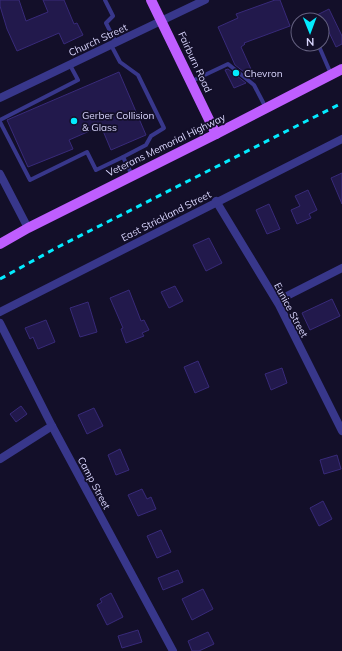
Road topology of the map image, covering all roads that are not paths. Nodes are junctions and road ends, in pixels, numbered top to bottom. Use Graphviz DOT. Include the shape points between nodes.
graph roads {
  1 [pos="105,0"];
  2 [pos="151,0"];
  3 [pos="205,0"];
  4 [pos="162,21"];
  5 [pos="113,44"];
  6 [pos="322,52"];
  7 [pos="70,65"];
  8 [pos="342,69"];
  9 [pos="332,74"];
  10 [pos="190,82"];
  11 [pos="0,98"];
  12 [pos="266,108"];
  13 [pos="0,121"];
  14 [pos="216,134"];
  15 [pos="342,138"];
  16 [pos="123,157"];
  17 [pos="0,174"];
  18 [pos="132,175"];
  19 [pos="216,202"];
  20 [pos="28,228"];
  21 [pos="0,244"];
  22 [pos="342,268"];
  23 [pos="277,301"];
  24 [pos="0,312"];
  25 [pos="0,323"];
  26 [pos="52,426"];
  27 [pos="342,431"];
  28 [pos="0,459"];
  29 [pos="173,651"];
  1 -- 5 [label="lane" via="113,16 106,23"];
  2 -- 4 [label="main road, Fairburn Road"];
  3 -- 4 [label="street, Church Street"];
  4 -- 5 [label="street, Church Street"];
  4 -- 10 [label="main road, Fairburn Road"];
  5 -- 7 [label="street, Church Street"];
  5 -- 16 [label="lane" via="120,62 138,75 164,128 151,136 146,144"];
  6 -- 9 [label="lane"];
  7 -- 11 [label="street, Church Street"];
  7 -- 13 [label="lane" via="78,80"];
  8 -- 9 [label="main road, Veterans Memorial Highway"];
  9 -- 12 [label="main road, Veterans Memorial Highway"];
  10 -- 12 [label="lane" via="228,64 254,85"];
  10 -- 14 [label="main road, Fairburn Road"];
  12 -- 14 [label="main road, Veterans Memorial Highway"];
  13 -- 16 [label="lane" via="30,180 87,152 96,170"];
  14 -- 18 [label="main road, Veterans Memorial Highway"];
  15 -- 19 [label="street, East Strickland Street"];
  16 -- 18 [label="lane"];
  17 -- 20 [label="street"];
  18 -- 20 [label="main road, Veterans Memorial Highway"];
  19 -- 23 [label="street, Eunice Street"];
  19 -- 24 [label="street, East Strickland Street"];
  20 -- 21 [label="main road, Veterans Memorial Highway"];
  22 -- 23 [label="street"];
  23 -- 27 [label="street, Eunice Street"];
  25 -- 26 [label="street, Camp Street"];
  26 -- 28 [label="street"];
  26 -- 29 [label="street, Camp Street"];
}
